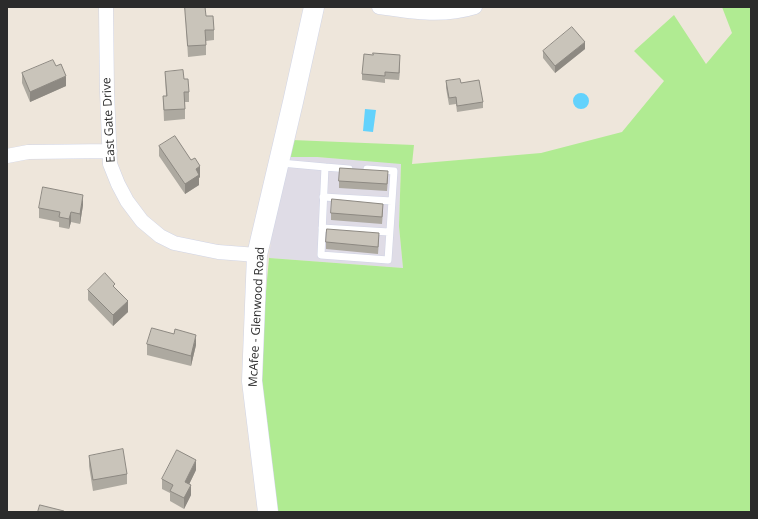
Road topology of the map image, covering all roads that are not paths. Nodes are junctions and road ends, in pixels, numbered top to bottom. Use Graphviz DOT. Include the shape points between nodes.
graph roads {
  1 [pos="106,7"];
  2 [pos="314,7"];
  3 [pos="380,7"];
  4 [pos="476,7"];
  5 [pos="110,151"];
  6 [pos="7,156"];
  7 [pos="279,163"];
  8 [pos="325,167"];
  9 [pos="323,197"];
  10 [pos="392,201"];
  11 [pos="322,228"];
  12 [pos="390,232"];
  13 [pos="257,255"];
  14 [pos="268,512"];
  1 -- 5 [label="street, East Gate Drive"];
  2 -- 7 [label="street, McAfee - Glenwood Road"];
  3 -- 4 [label="street" via="419,13 443,13"];
  5 -- 6 [label="street" via="28,152"];
  5 -- 13 [label="street, East Gate Drive" via="110,164 121,190 142,221 160,236 174,243 218,252"];
  7 -- 8 [label="lane"];
  7 -- 13 [label="street, McAfee - Glenwood Road"];
  8 -- 9 [label="lane"];
  8 -- 10 [label="lane" via="394,171"];
  9 -- 10 [label="lane"];
  9 -- 11 [label="lane"];
  10 -- 12 [label="lane"];
  11 -- 12 [label="lane"];
  11 -- 12 [label="lane" via="321,256 388,260"];
  13 -- 14 [label="street, McAfee - Glenwood Road" via="252,381"];
}
